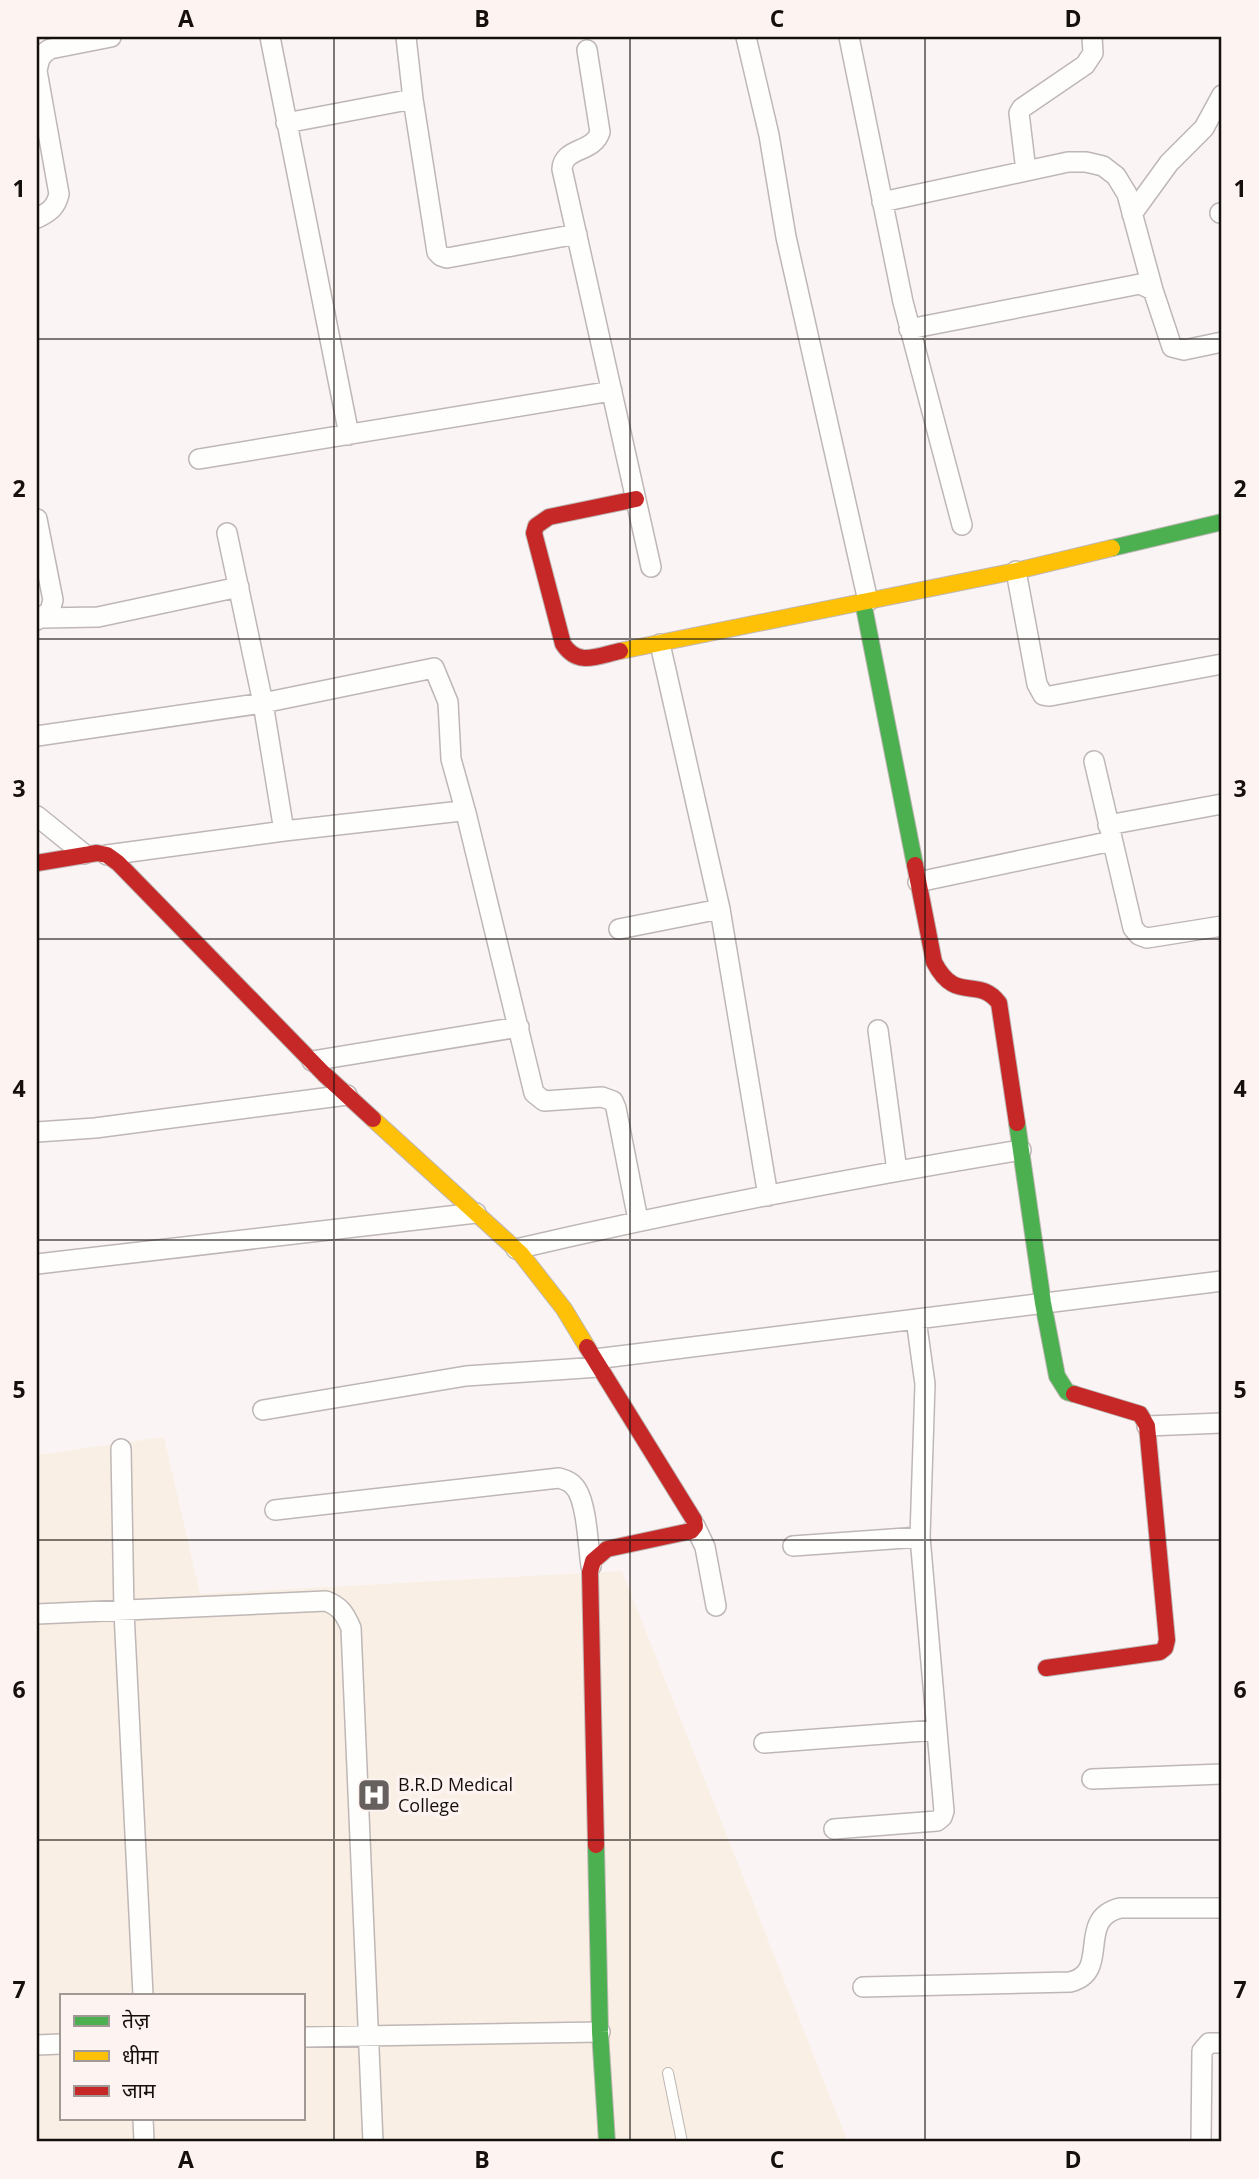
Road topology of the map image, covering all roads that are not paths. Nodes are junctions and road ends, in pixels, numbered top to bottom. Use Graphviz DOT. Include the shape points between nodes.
graph roads {
  1 [pos="111,37"];
  2 [pos="270,37"];
  3 [pos="406,37"];
  4 [pos="746,37"];
  5 [pos="849,37"];
  6 [pos="1092,37"];
  7 [pos="587,50"];
  8 [pos="1222,95"];
  9 [pos="412,100"];
  10 [pos="286,123"];
  11 [pos="1027,171"];
  12 [pos="882,202"];
  13 [pos="1132,214"];
  14 [pos="37,218"];
  15 [pos="577,234"];
  16 [pos="1153,290"];
  17 [pos="909,329"];
  18 [pos="1222,342"];
  19 [pos="612,391"];
  20 [pos="349,435"];
  21 [pos="199,459"];
  22 [pos="636,499"];
  23 [pos="37,519"];
  24 [pos="1222,522"];
  25 [pos="962,524"];
  26 [pos="227,533"];
  27 [pos="652,567"];
  28 [pos="1016,571"];
  29 [pos="239,587"];
  30 [pos="865,602"];
  31 [pos="40,619"];
  32 [pos="660,644"];
  33 [pos="1222,664"];
  34 [pos="263,703"];
  35 [pos="37,736"];
  36 [pos="1094,761"];
  37 [pos="1222,804"];
  38 [pos="466,813"];
  39 [pos="37,816"];
  40 [pos="284,831"];
  41 [pos="1110,833"];
  42 [pos="84,854"];
  43 [pos="107,855"];
  44 [pos="37,863"];
  45 [pos="918,882"];
  46 [pos="720,909"];
  47 [pos="1222,926"];
  48 [pos="619,929"];
  49 [pos="519,1027"];
  50 [pos="878,1030"];
  51 [pos="312,1061"];
  52 [pos="347,1095"];
  53 [pos="37,1132"];
  54 [pos="1021,1150"];
  55 [pos="897,1171"];
  56 [pos="768,1196"];
  57 [pos="476,1213"];
  58 [pos="638,1220"];
  59 [pos="516,1250"];
  60 [pos="37,1264"];
  61 [pos="1222,1281"];
  62 [pos="1043,1303"];
  63 [pos="916,1319"];
  64 [pos="597,1363"];
  65 [pos="263,1409"];
  66 [pos="1222,1423"];
  67 [pos="1147,1426"];
  68 [pos="121,1449"];
  69 [pos="275,1510"];
  70 [pos="695,1526"];
  71 [pos="920,1537"];
  72 [pos="793,1546"];
  73 [pos="591,1566"];
  74 [pos="716,1606"];
  75 [pos="124,1612"];
  76 [pos="37,1614"];
  77 [pos="1046,1668"];
  78 [pos="937,1730"];
  79 [pos="764,1743"];
  80 [pos="1222,1773"];
  81 [pos="1092,1779"];
  82 [pos="834,1829"];
  83 [pos="1222,1908"];
  84 [pos="863,1987"];
  85 [pos="143,1994"];
  86 [pos="600,2032"];
  87 [pos="368,2034"];
  88 [pos="304,2037"];
  89 [pos="1222,2043"];
  90 [pos="37,2045"];
  91 [pos="60,2045"];
  92 [pos="668,2073"];
  93 [pos="143,2120"];
  94 [pos="144,2142"];
  95 [pos="373,2142"];
  96 [pos="607,2142"];
  97 [pos="682,2142"];
  98 [pos="1201,2142"];
  1 -- 14 [label="street" via="50,49 38,61 59,194 48,213"];
  2 -- 10 [label="street"];
  3 -- 9 [label="street"];
  4 -- 30 [label="street"];
  5 -- 12 [label="street"];
  6 -- 11 [label="street" via="1093,53 1085,65 1019,113"];
  7 -- 15 [label="street" via="600,132 597,141 562,162"];
  8 -- 13 [label="street" via="1204,128 1169,163"];
  9 -- 10 [label="street"];
  9 -- 15 [label="street" via="441,256"];
  10 -- 20 [label="street"];
  11 -- 12 [label="street"];
  11 -- 13 [label="street" via="1068,162 1103,166 1127,194"];
  12 -- 17 [label="street"];
  13 -- 16 [label="street"];
  15 -- 19 [label="street"];
  16 -- 17 [label="street" via="1140,284"];
  16 -- 18 [label="street" via="1172,347 1184,351"];
  17 -- 25 [label="street"];
  19 -- 20 [label="street"];
  19 -- 22 [label="street"];
  20 -- 21 [label="street"];
  22 -- 27 [label="street"];
  22 -- 32 [label="street" via="549,517 534,533 563,644 570,654 591,658"];
  23 -- 31 [label="street" via="53,600 50,611"];
  24 -- 28 [label="street"];
  26 -- 29 [label="street"];
  28 -- 30 [label="street"];
  28 -- 33 [label="street" via="1037,684 1043,695"];
  29 -- 31 [label="street" via="98,617"];
  29 -- 34 [label="street"];
  30 -- 32 [label="street"];
  30 -- 45 [label="street"];
  32 -- 46 [label="street"];
  34 -- 35 [label="street"];
  34 -- 38 [label="street" via="434,668 447,702 451,759"];
  34 -- 40 [label="street"];
  36 -- 41 [label="street"];
  37 -- 41 [label="street"];
  38 -- 40 [label="street"];
  38 -- 49 [label="street"];
  39 -- 42 [label="street"];
  40 -- 43 [label="street"];
  41 -- 45 [label="street"];
  41 -- 47 [label="street" via="1133,928 1139,935 1147,938"];
  42 -- 43 [label="street"];
  42 -- 44 [label="street"];
  43 -- 51 [label="street"];
  45 -- 54 [label="street" via="938,974 956,988 990,992 999,1003"];
  46 -- 48 [label="street"];
  46 -- 56 [label="street"];
  49 -- 51 [label="street"];
  49 -- 58 [label="street" via="538,1098 550,1102 602,1097 613,1101"];
  50 -- 55 [label="street"];
  51 -- 52 [label="street"];
  52 -- 53 [label="street"];
  52 -- 57 [label="street"];
  54 -- 55 [label="street"];
  54 -- 62 [label="street"];
  55 -- 56 [label="street"];
  56 -- 58 [label="street"];
  57 -- 59 [label="street"];
  57 -- 60 [label="street"];
  58 -- 59 [label="street"];
  59 -- 64 [label="street" via="564,1309"];
  61 -- 62 [label="street"];
  62 -- 63 [label="street"];
  62 -- 67 [label="street" via="1061,1385 1067,1392 1140,1414"];
  63 -- 64 [label="street"];
  63 -- 71 [label="street" via="925,1384"];
  64 -- 65 [label="street" via="466,1376"];
  64 -- 70 [label="street"];
  66 -- 67 [label="street"];
  67 -- 77 [label="street" via="1165,1648"];
  68 -- 75 [label="street"];
  69 -- 73 [label="street" via="559,1478 576,1488 581,1500"];
  70 -- 73 [label="street" via="691,1531 607,1549"];
  70 -- 74 [label="street" via="705,1547"];
  71 -- 72 [label="street"];
  71 -- 78 [label="street"];
  73 -- 86 [label="street"];
  75 -- 76 [label="street"];
  75 -- 85 [label="street"];
  75 -- 87 [label="street" via="326,1601 338,1605 346,1616 351,1628"];
  78 -- 79 [label="street"];
  78 -- 82 [label="street" via="942,1817"];
  80 -- 81 [label="street"];
  83 -- 84 [label="street" via="1111,1911 1098,1923 1087,1973 1070,1982"];
  86 -- 87 [label="street"];
  86 -- 96 [label="street"];
  87 -- 88 [label="street"];
  87 -- 95 [label="street"];
  89 -- 98 [label="street" via="1209,2043 1202,2051"];
  90 -- 91 [label="street"];
  92 -- 97 [label="lane"];
  93 -- 94 [label="street"];
}
